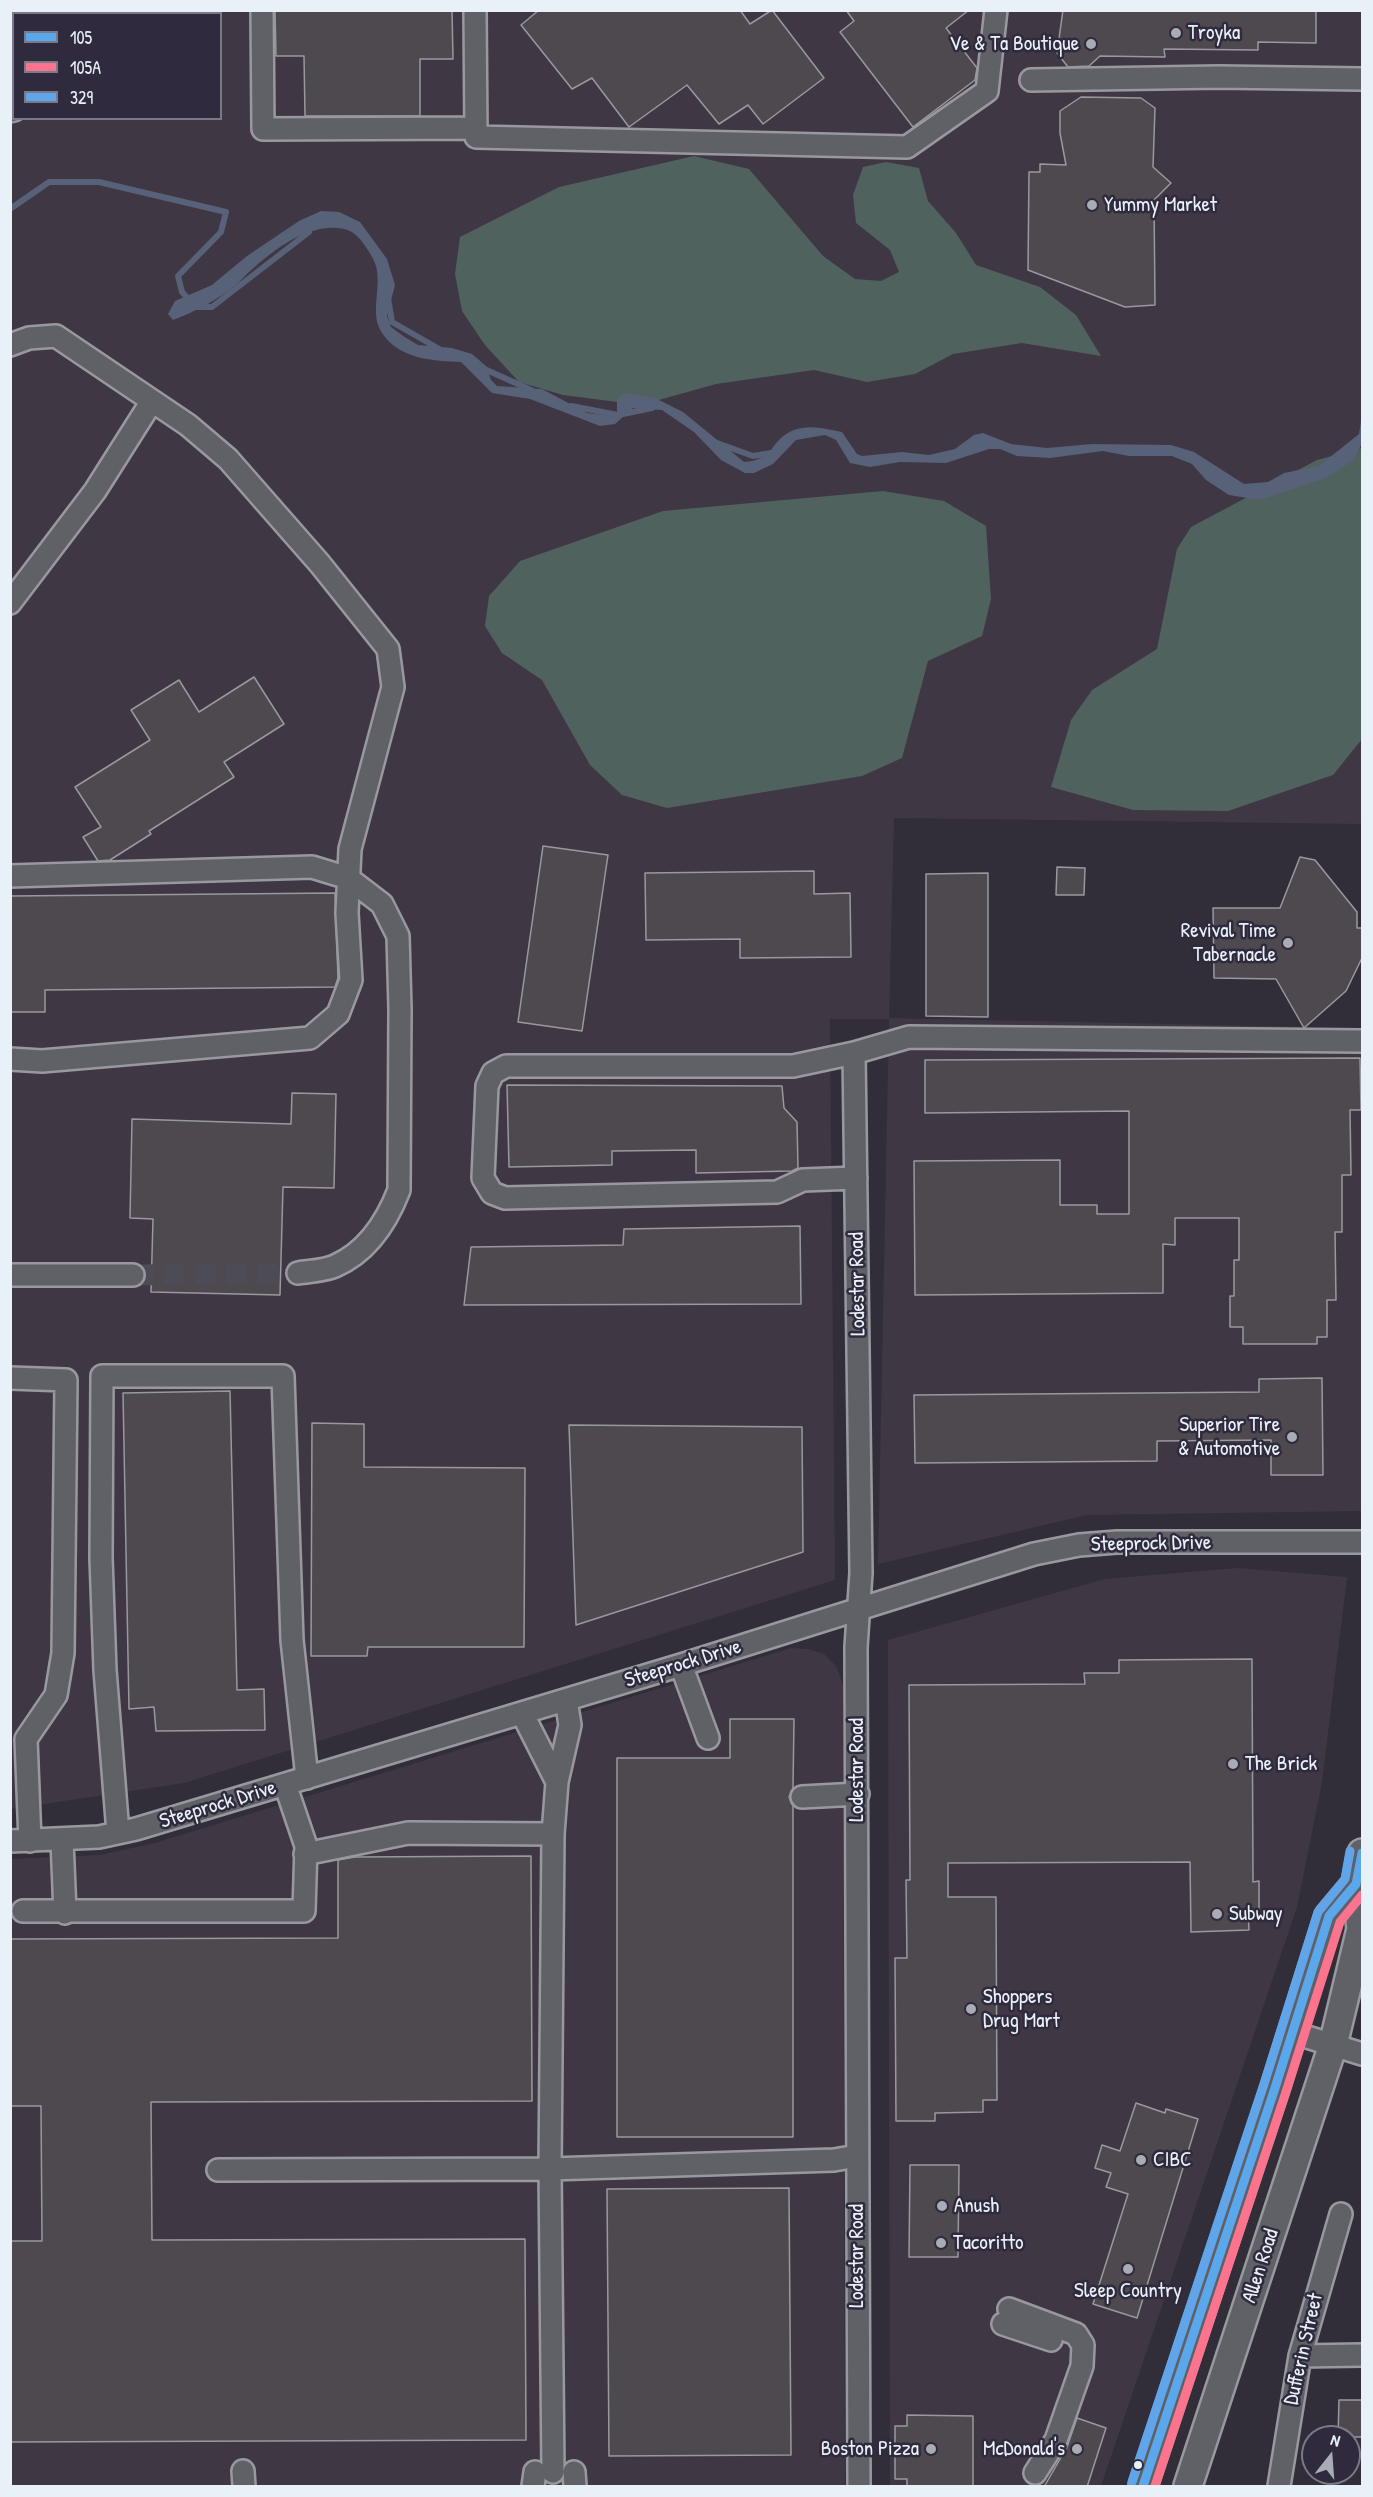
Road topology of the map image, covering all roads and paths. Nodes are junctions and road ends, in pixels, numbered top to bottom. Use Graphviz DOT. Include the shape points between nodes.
graph roads {
  1 [pos="262,10"];
  2 [pos="475,10"];
  3 [pos="996,10"];
  4 [pos="1362,79"];
  5 [pos="1031,80"];
  6 [pos="476,128"];
  7 [pos="10,345"];
  8 [pos="152,401"];
  9 [pos="10,603"];
  10 [pos="10,876"];
  11 [pos="348,878"];
  12 [pos="1362,1041"];
  13 [pos="854,1053"];
  14 [pos="10,1059"];
  15 [pos="856,1178"];
  16 [pos="298,1273"];
  17 [pos="10,1275"];
  18 [pos="133,1275"];
  19 [pos="10,1378"];
  20 [pos="1362,1542"];
  21 [pos="859,1608"];
  22 [pos="681,1665"];
  23 [pos="566,1700"];
  24 [pos="522,1713"];
  25 [pos="708,1738"];
  26 [pos="307,1778"];
  27 [pos="557,1782"];
  28 [pos="285,1784"];
  29 [pos="858,1794"];
  30 [pos="802,1797"];
  31 [pos="118,1833"];
  32 [pos="552,1833"];
  33 [pos="62,1840"];
  34 [pos="20,1841"];
  35 [pos="1362,1853"];
  36 [pos="305,1854"];
  37 [pos="1356,1884"];
  38 [pos="23,1911"];
  39 [pos="65,1912"];
  40 [pos="1292,2032"];
  41 [pos="1333,2045"];
  42 [pos="1362,2054"];
  43 [pos="857,2156"];
  44 [pos="550,2169"];
  45 [pos="218,2170"];
  46 [pos="1341,2214"];
  47 [pos="1006,2317"];
  48 [pos="1362,2355"];
  49 [pos="1300,2356"];
  50 [pos="1035,2474"];
  51 [pos="540,2477"];
  52 [pos="859,2487"];
  53 [pos="1143,2487"];
  54 [pos="1188,2487"];
  55 [pos="1279,2487"];
  1 -- 6 [label="street" via="263,129"];
  2 -- 6 [label="street"];
  3 -- 6 [label="street" via="987,91 908,147 476,137"];
  4 -- 5 [label="street"];
  7 -- 8 [label="street" via="29,338 56,336"];
  8 -- 9 [label="street" via="95,491"];
  8 -- 11 [label="street" via="228,459 388,649 393,687 350,849"];
  10 -- 11 [label="street" via="312,867"];
  11 -- 14 [label="street" via="351,980 338,1014 310,1038 42,1061"];
  11 -- 16 [label="street" via="382,904 398,936 399,1190 390,1213 374,1236 352,1255 334,1267"];
  12 -- 13 [label="street" via="909,1037"];
  13 -- 15 [label="street, Lodestar Road"];
  13 -- 15 [label="street" via="793,1066 506,1066 493,1073 487,1086 483,1178 492,1193 505,1198 777,1192 803,1180"];
  15 -- 21 [label="street, Lodestar Road"];
  17 -- 18 [label="street"];
  19 -- 34 [label="street" via="66,1380 63,1653 56,1695 26,1738"];
  20 -- 21 [label="street, Steeprock Drive" via="1079,1545 1034,1554"];
  21 -- 22 [label="street, Steeprock Drive"];
  21 -- 29 [label="street, Lodestar Road"];
  22 -- 23 [label="street, Steeprock Drive"];
  22 -- 25 [label="street"];
  23 -- 24 [label="street, Steeprock Drive"];
  23 -- 27 [label="street" via="570,1725"];
  24 -- 26 [label="street, Steeprock Drive"];
  24 -- 27 [label="street"];
  26 -- 28 [label="street, Steeprock Drive"];
  26 -- 31 [label="street" via="292,1640 284,1376 102,1376 100,1558"];
  27 -- 32 [label="street"];
  28 -- 31 [label="street, Steeprock Drive"];
  28 -- 36 [label="street" via="306,1846"];
  29 -- 30 [label="street"];
  29 -- 43 [label="street, Lodestar Road"];
  31 -- 33 [label="street, Steeprock Drive"];
  32 -- 36 [label="street" via="408,1833"];
  32 -- 44 [label="street"];
  33 -- 34 [label="street, Steeprock Drive"];
  33 -- 39 [label="street"];
  35 -- 37 [label="main road"];
  36 -- 39 [label="street" via="304,1911"];
  37 -- 40 [label="main road" via="1329,1916"];
  37 -- 41 [label="main road" via="1361,1929"];
  38 -- 39 [label="street"];
  40 -- 41 [label="street"];
  40 -- 53 [label="main road, Allen Road"];
  41 -- 42 [label="street"];
  41 -- 54 [label="main road, Allen Road"];
  43 -- 44 [label="street" via="834,2160"];
  43 -- 52 [label="street, Lodestar Road"];
  44 -- 45 [label="street"];
  44 -- 51 [label="street"];
  46 -- 49 [label="street, Dufferin Street"];
  47 -- 50 [label="street" via="1076,2334 1083,2345 1082,2366 1056,2440"];
  48 -- 49 [label="street"];
  49 -- 55 [label="street, Dufferin Street"];
}
